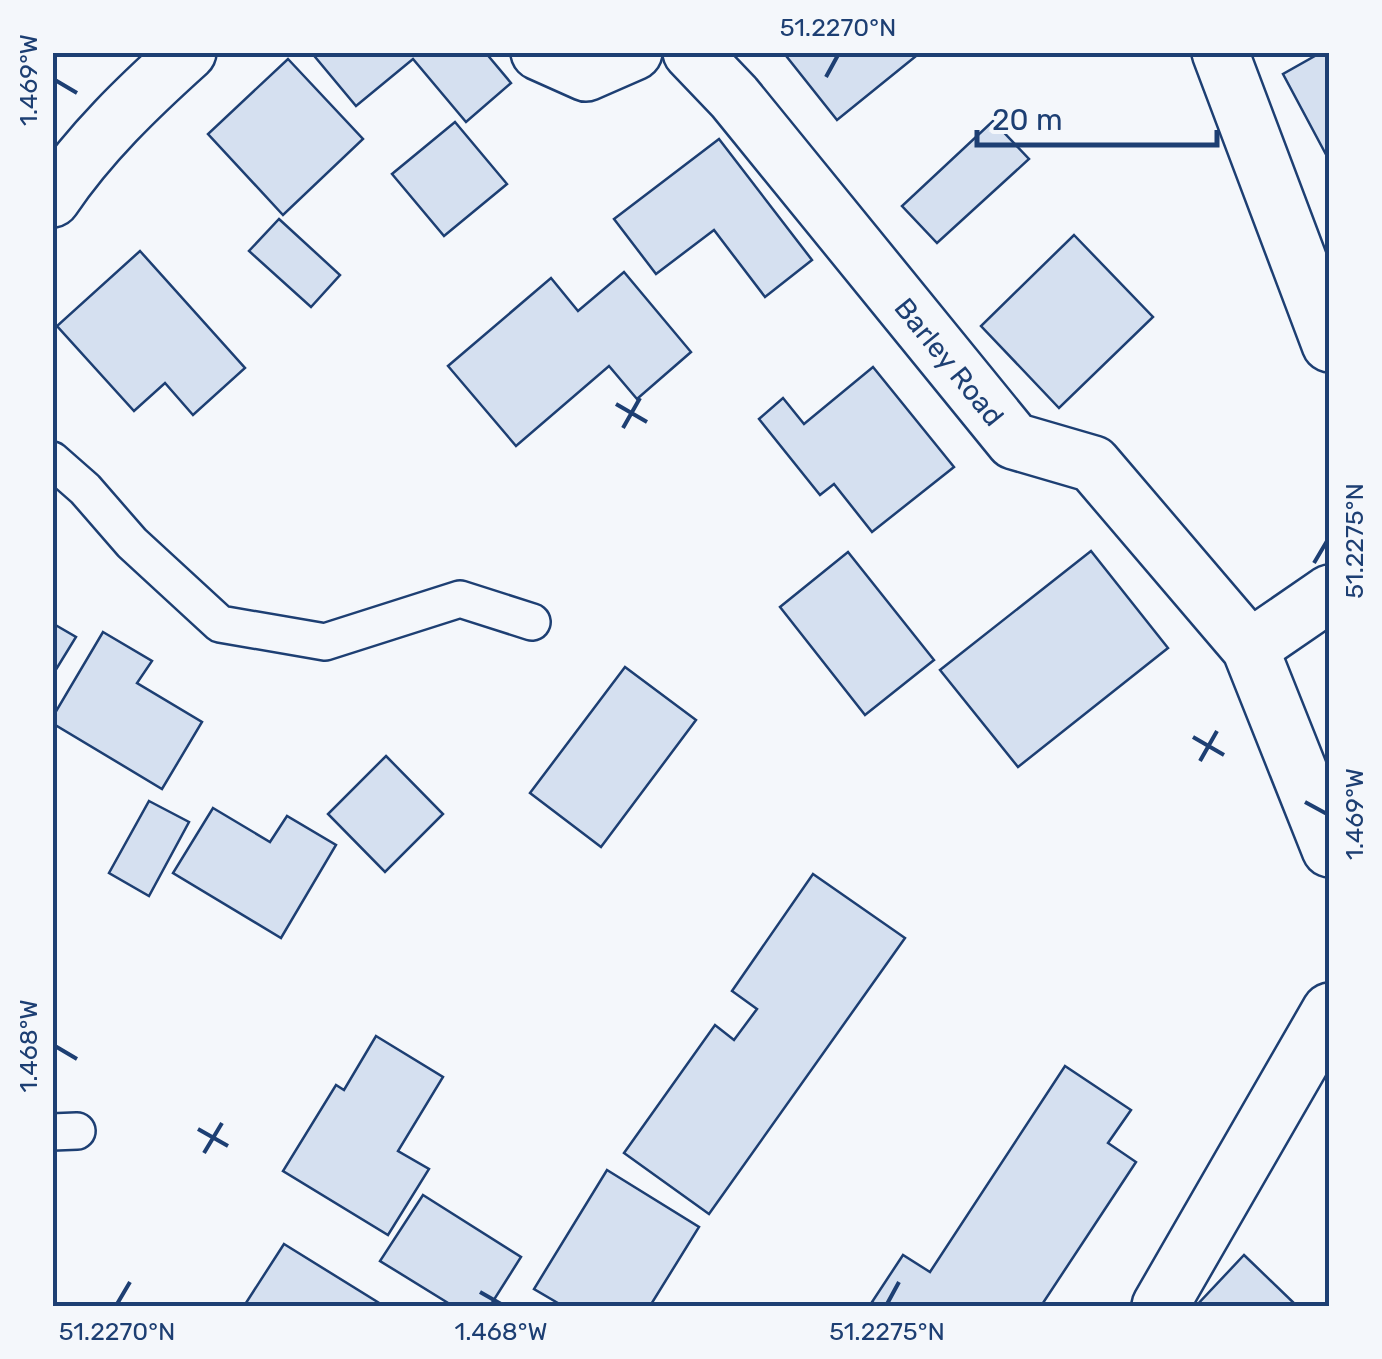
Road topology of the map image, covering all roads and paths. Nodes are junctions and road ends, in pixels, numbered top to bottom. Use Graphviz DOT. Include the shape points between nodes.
graph roads {
  1 [pos="188,52"];
  2 [pos="539,52"];
  3 [pos="634,52"];
  4 [pos="690,52"];
  5 [pos="1220,52"];
  6 [pos="52,199"];
  7 [pos="1330,344"];
  8 [pos="52,460"];
  9 [pos="1330,594"];
  10 [pos="532,622"];
  11 [pos="1250,648"];
  12 [pos="1330,849"];
  13 [pos="1330,1011"];
  14 [pos="1160,1306"];
  1 -- 6 [label="street" via="96,141"];
  2 -- 3 [label="street" via="586,73"];
  4 -- 11 [label="street, Barley Road" via="734,97 1014,441 1093,464"];
  5 -- 7 [label="street"];
  8 -- 10 [label="lane" via="220,624 325,642 460,599"];
  9 -- 11 [label="street"];
  11 -- 12 [label="street, Barley Road"];
  13 -- 14 [label="street"];
}
